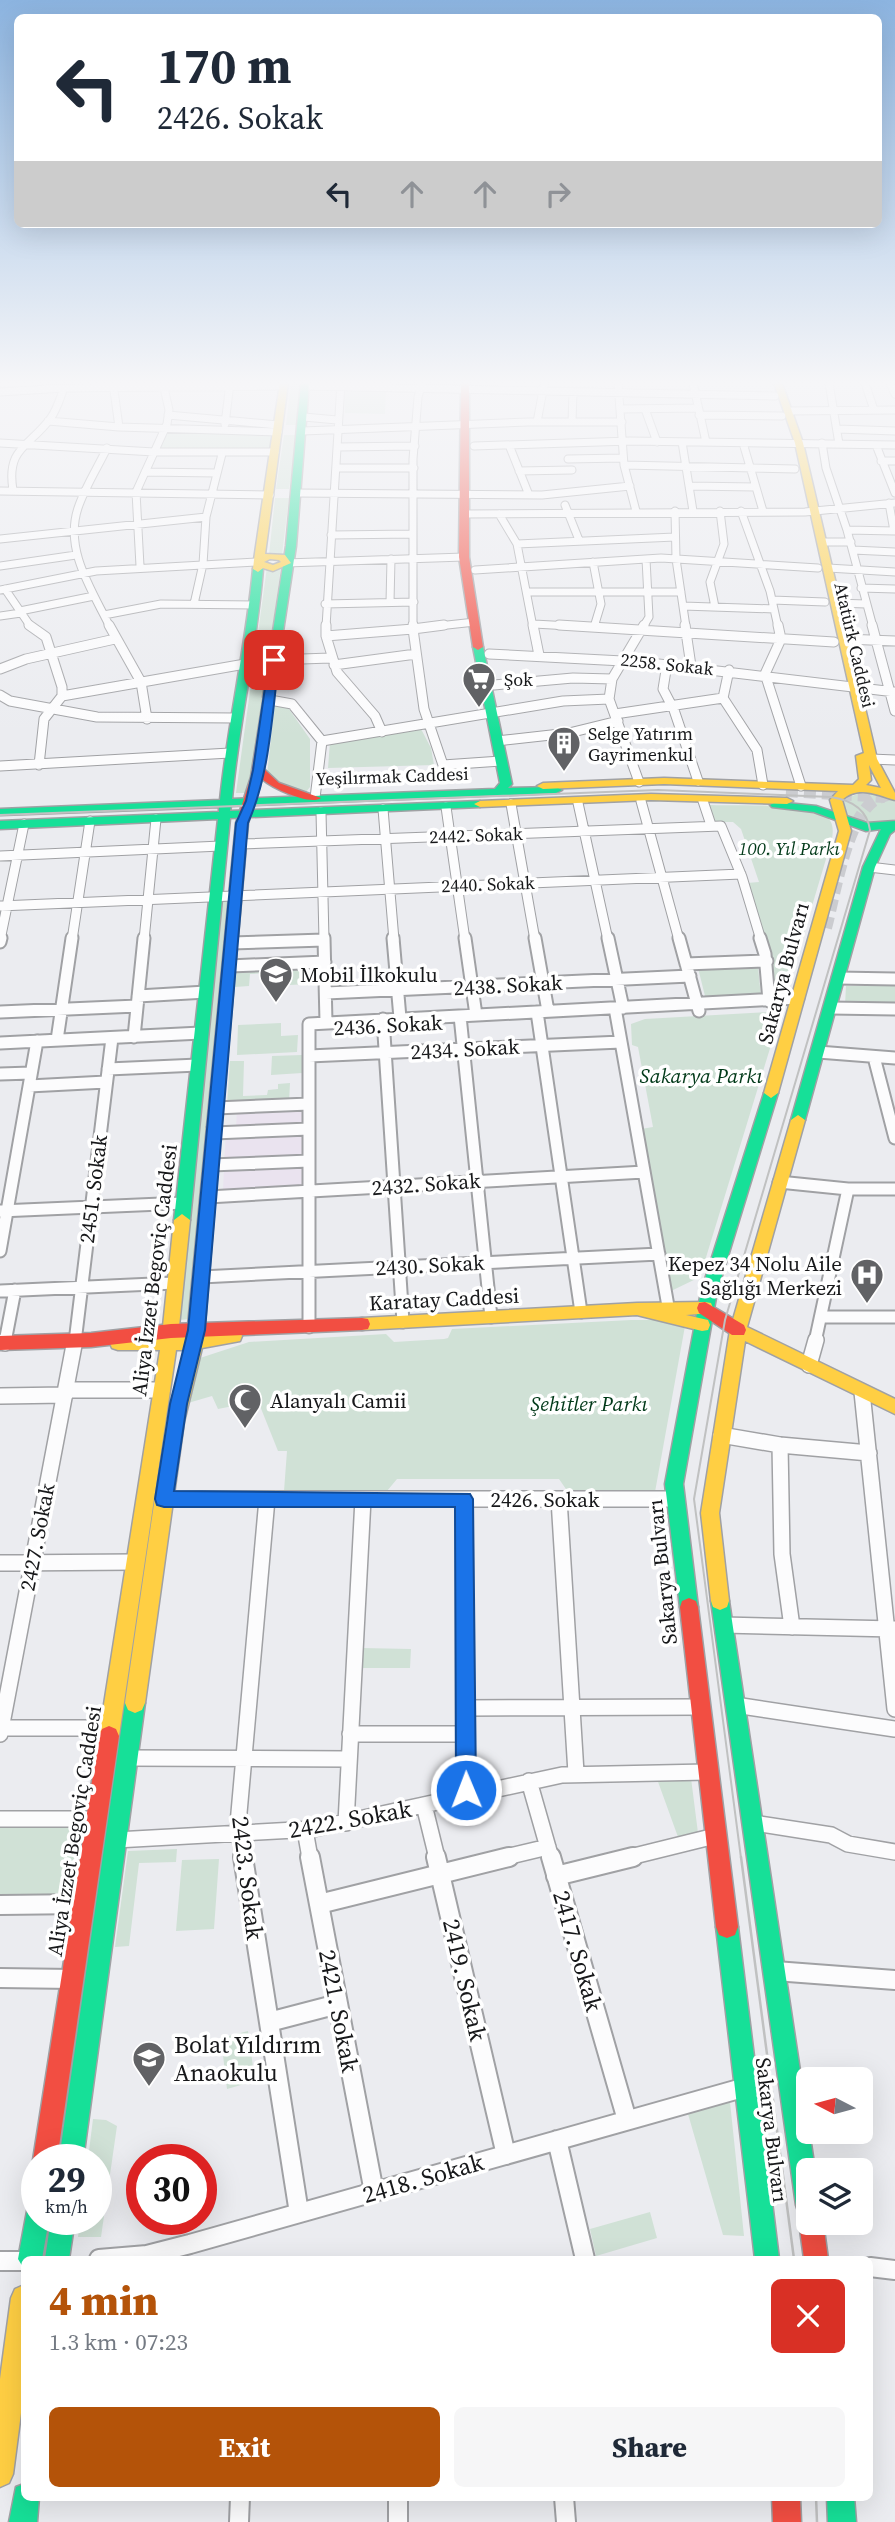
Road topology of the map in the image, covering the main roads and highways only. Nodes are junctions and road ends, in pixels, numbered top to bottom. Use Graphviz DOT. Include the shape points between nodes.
graph roads {
  1 [pos="269,501"];
  2 [pos="295,501"];
  3 [pos="467,501"];
  4 [pos="808,501"];
  5 [pos="810,511"];
  6 [pos="468,514"];
  7 [pos="258,562"];
  8 [pos="286,563"];
  9 [pos="823,568"];
  10 [pos="849,686"];
  11 [pos="496,714"];
  12 [pos="501,741"];
  13 [pos="259,770"];
  14 [pos="855,789"];
  15 [pos="498,792"];
  16 [pos="791,793"];
  17 [pos="893,795"];
  18 [pos="514,798"];
  19 [pos="318,805"];
  20 [pos="248,808"];
  21 [pos="225,809"];
  22 [pos="0,812"];
  23 [pos="841,816"];
  24 [pos="0,825"];
  25 [pos="895,825"];
  26 [pos="826,928"];
  27 [pos="787,1042"];
  28 [pos="707,1300"];
  29 [pos="637,1309"];
  30 [pos="702,1325"];
  31 [pos="738,1330"];
  32 [pos="195,1337"];
  33 [pos="169,1338"];
  34 [pos="3,1343"];
  35 [pos="895,1408"];
  36 [pos="47,2144"];
  37 [pos="73,2144"];
  38 [pos="801,2158"];
  39 [pos="34,2235"];
  40 [pos="61,2235"];
  41 [pos="813,2235"];
  42 [pos="30,2256"];
  43 [pos="57,2256"];
  44 [pos="767,2256"];
  45 [pos="816,2256"];
  46 [pos="21,2320"];
  47 [pos="0,2474"];
  48 [pos="26,2501"];
  49 [pos="786,2501"];
  50 [pos="840,2501"];
  51 [pos="23,2522"];
  52 [pos="787,2522"];
  53 [pos="842,2522"];
  1 -- 7 [label="main road, Aliya İzzet Begoviç Caddesi"];
  2 -- 8 [label="main road, Aliya İzzet Begoviç Caddesi"];
  3 -- 6 [label="main road"];
  4 -- 5 [label="main road, Atatürk Caddesi"];
  5 -- 9 [label="main road, Atatürk Caddesi"];
  5 -- 9 [label="main road, Atatürk Caddesi" via="822,542"];
  6 -- 11 [label="main road"];
  6 -- 11 [label="main road" via="464,556"];
  7 -- 8 [label="main road" via="274,556"];
  7 -- 21 [label="main road, Aliya İzzet Begoviç Caddesi"];
  8 -- 13 [label="main road, Aliya İzzet Begoviç Caddesi"];
  9 -- 10 [label="main road, Atatürk Caddesi"];
  10 -- 14 [label="main road, Atatürk Caddesi" via="866,772 865,780"];
  10 -- 17 [label="main road, Atatürk Caddesi" via="872,759 883,786"];
  11 -- 12 [label="main road"];
  12 -- 15 [label="main road" via="506,783"];
  12 -- 18 [label="main road"];
  13 -- 19 [label="main road" via="276,786"];
  13 -- 20 [label="main road, Aliya İzzet Begoviç Caddesi"];
  14 -- 16 [label="main road"];
  14 -- 17 [label="main road"];
  14 -- 23 [label="main road, Sakarya Bulvarı" via="836,800"];
  15 -- 18 [label="main road, Yeşilırmak Caddesi"];
  15 -- 19 [label="main road, Yeşilırmak Caddesi"];
  16 -- 18 [label="main road"];
  16 -- 18 [label="main road" via="763,785 639,782 547,785"];
  18 -- 19 [label="main road" via="446,807"];
  18 -- 23 [label="main road" via="800,806"];
  19 -- 20 [label="main road, Yeşilırmak Caddesi"];
  20 -- 21 [label="main road, Yeşilırmak Caddesi"];
  20 -- 32 [label="main road, Aliya İzzet Begoviç Caddesi" via="240,844"];
  21 -- 22 [label="main road, Yeşilırmak Caddesi"];
  21 -- 24 [label="main road, Yeşilırmak Caddesi" via="156,819"];
  21 -- 33 [label="main road, Aliya İzzet Begoviç Caddesi"];
  23 -- 25 [label="main road" via="866,827"];
  23 -- 27 [label="main road, Sakarya Bulvarı" via="845,831"];
  25 -- 31 [label="main road, Sakarya Bulvarı" via="885,832 869,867"];
  26 -- 27 [label="main road" via="799,1021"];
  27 -- 28 [label="main road, Sakarya Bulvarı"];
  28 -- 29 [label="main road, Karatay Caddesi"];
  28 -- 30 [label="main road, Sakarya Bulvarı"];
  28 -- 31 [label="main road"];
  29 -- 30 [label="main road, Karatay Caddesi"];
  29 -- 32 [label="main road, Karatay Caddesi"];
  30 -- 31 [label="main road, Karatay Caddesi"];
  30 -- 44 [label="main road, Sakarya Bulvarı" via="674,1499"];
  31 -- 35 [label="main road"];
  31 -- 38 [label="main road, Sakarya Bulvarı" via="710,1513"];
  32 -- 33 [label="main road, Karatay Caddesi"];
  32 -- 37 [label="main road, Aliya İzzet Begoviç Caddesi" via="178,1404"];
  33 -- 34 [label="main road, Karatay Caddesi"];
  33 -- 36 [label="main road, Aliya İzzet Begoviç Caddesi"];
  39 -- 42 [label="main road"];
  40 -- 43 [label="main road"];
  41 -- 45 [label="main road, Sakarya Bulvarı"];
  46 -- 47 [label="main road"];
  48 -- 51 [label="main road"];
  49 -- 52 [label="main road"];
  50 -- 53 [label="main road"];
}
